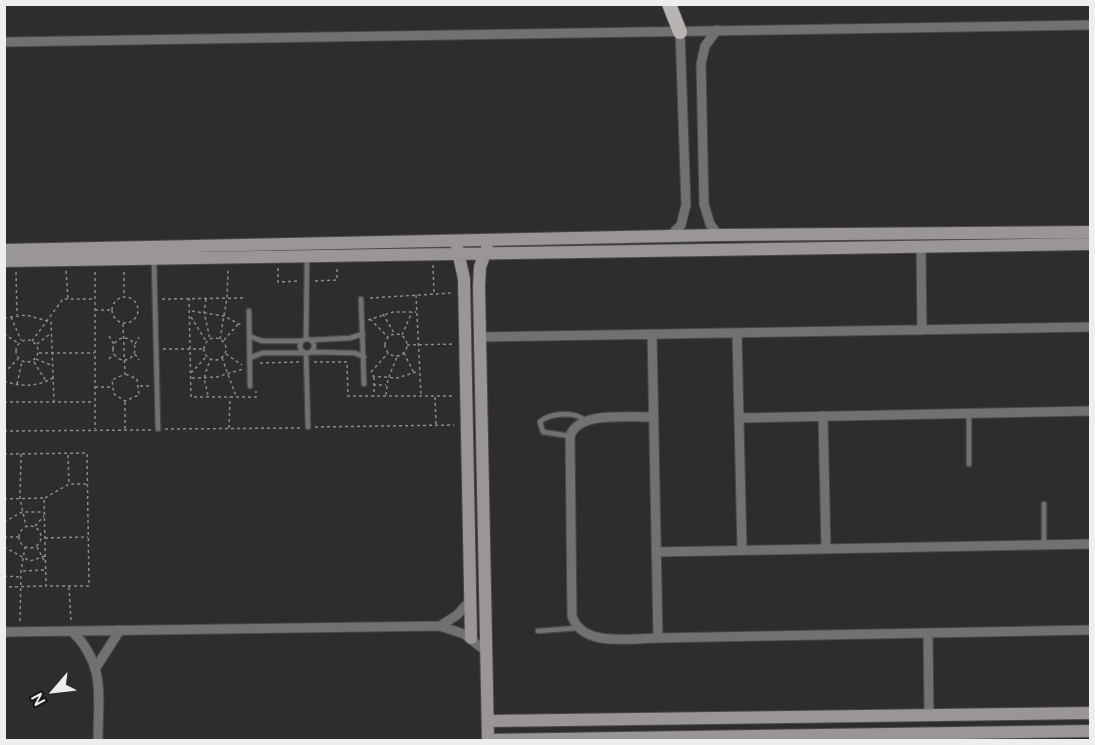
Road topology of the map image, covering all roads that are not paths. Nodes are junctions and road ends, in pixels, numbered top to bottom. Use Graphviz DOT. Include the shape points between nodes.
graph roads {
  1 [pos="669,4"];
  2 [pos="1090,25"];
  3 [pos="717,30"];
  4 [pos="680,32"];
  5 [pos="4,42"];
  6 [pos="1090,232"];
  7 [pos="670,236"];
  8 [pos="718,236"];
  9 [pos="492,240"];
  10 [pos="455,241"];
  11 [pos="1090,244"];
  12 [pos="921,247"];
  13 [pos="4,250"];
  14 [pos="460,254"];
  15 [pos="484,254"];
  16 [pos="307,256"];
  17 [pos="154,258"];
  18 [pos="4,261"];
  19 [pos="361,299"];
  20 [pos="249,311"];
  21 [pos="1090,327"];
  22 [pos="922,330"];
  23 [pos="249,333"];
  24 [pos="737,333"];
  25 [pos="363,334"];
  26 [pos="651,334"];
  27 [pos="481,337"];
  28 [pos="306,340"];
  29 [pos="307,353"];
  30 [pos="363,357"];
  31 [pos="250,358"];
  32 [pos="364,384"];
  33 [pos="250,386"];
  34 [pos="1090,411"];
  35 [pos="969,414"];
  36 [pos="823,416"];
  37 [pos="653,417"];
  38 [pos="739,418"];
  39 [pos="584,420"];
  40 [pos="308,428"];
  41 [pos="158,429"];
  42 [pos="570,436"];
  43 [pos="969,464"];
  44 [pos="1044,504"];
  45 [pos="1090,544"];
  46 [pos="1044,545"];
  47 [pos="826,549"];
  48 [pos="742,550"];
  49 [pos="656,552"];
  50 [pos="470,601"];
  51 [pos="440,626"];
  52 [pos="577,628"];
  53 [pos="120,630"];
  54 [pos="1090,630"];
  55 [pos="72,631"];
  56 [pos="538,631"];
  57 [pos="4,632"];
  58 [pos="928,634"];
  59 [pos="471,638"];
  60 [pos="658,638"];
  61 [pos="487,652"];
  62 [pos="97,666"];
  63 [pos="1074,713"];
  64 [pos="1090,713"];
  65 [pos="929,716"];
  66 [pos="488,721"];
  67 [pos="1074,731"];
  68 [pos="1090,731"];
  69 [pos="876,737"];
  70 [pos="773,738"];
  71 [pos="657,739"];
  72 [pos="488,740"];
  73 [pos="98,741"];
  1 -- 4 [label="main road"];
  2 -- 3 [label="street"];
  3 -- 4 [label="street"];
  3 -- 8 [label="street" via="705,46 701,64 704,204"];
  4 -- 5 [label="street"];
  4 -- 7 [label="street" via="686,205 681,225"];
  6 -- 8 [label="street"];
  7 -- 8 [label="street"];
  7 -- 9 [label="street"];
  9 -- 10 [label="street"];
  9 -- 15 [label="street"];
  10 -- 13 [label="street"];
  10 -- 14 [label="street"];
  11 -- 12 [label="street"];
  12 -- 15 [label="street"];
  12 -- 22 [label="street"];
  14 -- 15 [label="street"];
  14 -- 16 [label="street"];
  14 -- 50 [label="street" via="465,292"];
  15 -- 27 [label="street" via="479,281"];
  16 -- 17 [label="street"];
  16 -- 28 [label="lane"];
  17 -- 18 [label="street"];
  17 -- 41 [label="lane"];
  19 -- 25 [label="lane"];
  20 -- 23 [label="lane"];
  21 -- 22 [label="street"];
  22 -- 24 [label="street"];
  23 -- 28 [label="lane" via="262,341"];
  23 -- 31 [label="lane"];
  24 -- 26 [label="street"];
  24 -- 38 [label="street"];
  25 -- 28 [label="lane"];
  25 -- 30 [label="lane"];
  26 -- 27 [label="street"];
  26 -- 37 [label="street"];
  27 -- 61 [label="street"];
  28 -- 29 [label="lane" via="300,348"];
  28 -- 29 [label="lane" via="314,345"];
  29 -- 30 [label="lane" via="355,353"];
  29 -- 31 [label="lane" via="262,353"];
  29 -- 40 [label="lane"];
  30 -- 32 [label="lane" via="367,374"];
  31 -- 33 [label="lane"];
  34 -- 35 [label="street"];
  35 -- 36 [label="street"];
  35 -- 43 [label="lane"];
  36 -- 38 [label="street"];
  36 -- 47 [label="street"];
  37 -- 39 [label="street"];
  37 -- 49 [label="street"];
  38 -- 48 [label="street"];
  39 -- 42 [label="street"];
  39 -- 42 [label="lane" via="573,414 546,417 540,422 543,432"];
  42 -- 52 [label="street" via="571,610"];
  44 -- 46 [label="lane"];
  45 -- 46 [label="street"];
  46 -- 47 [label="street"];
  47 -- 48 [label="street"];
  48 -- 49 [label="street"];
  49 -- 60 [label="street"];
  50 -- 51 [label="street"];
  50 -- 59 [label="street"];
  51 -- 53 [label="street"];
  51 -- 59 [label="street"];
  52 -- 56 [label="lane"];
  52 -- 60 [label="street" via="598,638"];
  53 -- 55 [label="street"];
  53 -- 62 [label="street"];
  54 -- 58 [label="street"];
  55 -- 57 [label="street"];
  55 -- 62 [label="street"];
  58 -- 60 [label="street"];
  58 -- 65 [label="street"];
  59 -- 61 [label="street"];
  61 -- 66 [label="street"];
  62 -- 73 [label="street"];
  63 -- 64 [label="street"];
  63 -- 65 [label="street"];
  63 -- 67 [label="street"];
  65 -- 66 [label="street"];
  66 -- 72 [label="street"];
  67 -- 68 [label="street"];
  67 -- 69 [label="street"];
  69 -- 70 [label="street"];
  70 -- 71 [label="street"];
  71 -- 72 [label="street"];
}
